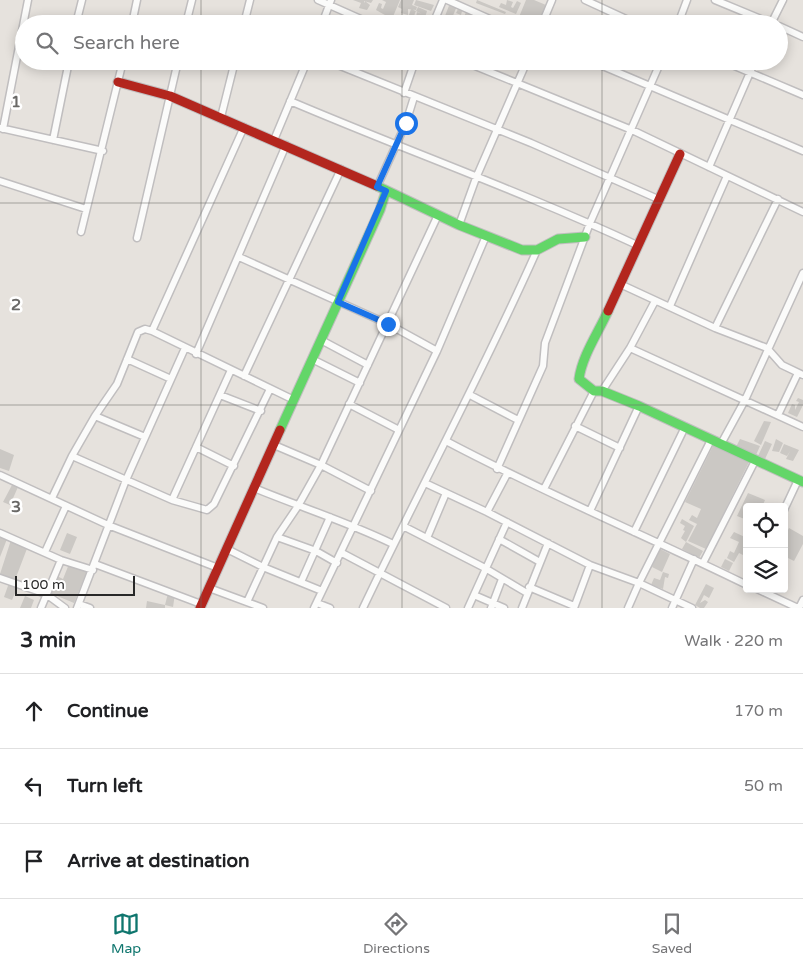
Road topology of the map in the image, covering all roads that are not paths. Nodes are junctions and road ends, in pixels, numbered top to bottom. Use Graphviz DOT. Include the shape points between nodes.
graph roads {
  1 [pos="28,0"];
  2 [pos="82,0"];
  3 [pos="138,0"];
  4 [pos="192,0"];
  5 [pos="250,0"];
  6 [pos="318,0"];
  7 [pos="443,0"];
  8 [pos="447,0"];
  9 [pos="552,0"];
  10 [pos="585,0"];
  11 [pos="687,0"];
  12 [pos="715,0"];
  13 [pos="783,0"];
  14 [pos="330,3"];
  15 [pos="25,15"];
  16 [pos="78,15"];
  17 [pos="134,15"];
  18 [pos="188,15"];
  19 [pos="246,15"];
  20 [pos="325,15"];
  21 [pos="354,15"];
  22 [pos="437,15"];
  23 [pos="481,15"];
  24 [pos="546,15"];
  25 [pos="618,15"];
  26 [pos="681,15"];
  27 [pos="751,15"];
  28 [pos="776,15"];
  29 [pos="788,30"];
  30 [pos="803,37"];
  31 [pos="15,64"];
  32 [pos="67,70"];
  33 [pos="121,70"];
  34 [pos="176,70"];
  35 [pos="233,70"];
  36 [pos="303,70"];
  37 [pos="349,70"];
  38 [pos="412,70"];
  39 [pos="484,70"];
  40 [pos="523,70"];
  41 [pos="614,70"];
  42 [pos="658,70"];
  43 [pos="743,70"];
  44 [pos="751,70"];
  45 [pos="750,73"];
  46 [pos="118,82"];
  47 [pos="517,84"];
  48 [pos="651,85"];
  49 [pos="404,93"];
  50 [pos="803,95"];
  51 [pos="170,96"];
  52 [pos="414,97"];
  53 [pos="290,101"];
  54 [pos="222,117"];
  55 [pos="730,120"];
  56 [pos="244,127"];
  57 [pos="2,128"];
  58 [pos="497,129"];
  59 [pos="632,130"];
  60 [pos="52,140"];
  61 [pos="274,140"];
  62 [pos="286,146"];
  63 [pos="396,146"];
  64 [pos="103,151"];
  65 [pos="803,151"];
  66 [pos="680,154"];
  67 [pos="709,168"];
  68 [pos="341,169"];
  69 [pos="727,176"];
  70 [pos="609,177"];
  71 [pos="476,178"];
  72 [pos="0,181"];
  73 [pos="377,187"];
  74 [pos="386,191"];
  75 [pos="658,199"];
  76 [pos="778,199"];
  77 [pos="86,209"];
  78 [pos="803,212"];
  79 [pos="438,215"];
  80 [pos="590,223"];
  81 [pos="459,225"];
  82 [pos="81,232"];
  83 [pos="486,236"];
  84 [pos="585,237"];
  85 [pos="137,238"];
  86 [pos="637,245"];
  87 [pos="537,250"];
  88 [pos="239,257"];
  89 [pos="803,272"];
  90 [pos="290,279"];
  91 [pos="620,284"];
  92 [pos="655,301"];
  93 [pos="338,302"];
  94 [pos="670,306"];
  95 [pos="388,324"];
  96 [pos="715,328"];
  97 [pos="152,331"];
  98 [pos="321,340"];
  99 [pos="185,348"];
  100 [pos="630,348"];
  101 [pos="767,348"];
  102 [pos="437,351"];
  103 [pos="196,354"];
  104 [pos="127,359"];
  105 [pos="312,359"];
  106 [pos="368,365"];
  107 [pos="230,370"];
  108 [pos="800,374"];
  109 [pos="244,376"];
  110 [pos="171,380"];
  111 [pos="360,383"];
  112 [pos="270,389"];
  113 [pos="598,391"];
  114 [pos="220,395"];
  115 [pos="470,395"];
  116 [pos="294,400"];
  117 [pos="745,400"];
  118 [pos="349,404"];
  119 [pos="639,406"];
  120 [pos="261,411"];
  121 [pos="778,415"];
  122 [pos="95,416"];
  123 [pos="518,420"];
  124 [pos="575,426"];
  125 [pos="803,427"];
  126 [pos="685,428"];
  127 [pos="399,430"];
  128 [pos="145,437"];
  129 [pos="711,440"];
  130 [pos="446,442"];
  131 [pos="721,444"];
  132 [pos="274,445"];
  133 [pos="196,447"];
  134 [pos="620,448"];
  135 [pos="72,456"];
  136 [pos="756,460"];
  137 [pos="321,465"];
  138 [pos="234,466"];
  139 [pos="497,468"];
  140 [pos="507,474"];
  141 [pos="0,475"];
  142 [pos="126,480"];
  143 [pos="801,480"];
  144 [pos="426,483"];
  145 [pos="254,488"];
  146 [pos="544,489"];
  147 [pos="370,491"];
  148 [pos="446,493"];
  149 [pos="52,498"];
  150 [pos="172,500"];
  151 [pos="788,503"];
  152 [pos="66,506"];
  153 [pos="298,506"];
  154 [pos="590,511"];
  155 [pos="487,512"];
  156 [pos="330,517"];
  157 [pos="507,522"];
  158 [pos="108,525"];
  159 [pos="355,525"];
  160 [pos="404,526"];
  161 [pos="634,532"];
  162 [pos="0,533"];
  163 [pos="278,537"];
  164 [pos="427,538"];
  165 [pos="499,539"];
  166 [pos="548,543"];
  167 [pos="393,544"];
  168 [pos="659,544"];
  169 [pos="227,549"];
  170 [pos="316,551"];
  171 [pos="45,552"];
  172 [pos="342,553"];
  173 [pos="694,559"];
  174 [pos="62,560"];
  175 [pos="540,562"];
  176 [pos="337,563"];
  177 [pos="703,563"];
  178 [pos="590,565"];
  179 [pos="94,567"];
  180 [pos="262,567"];
  181 [pos="218,568"];
  182 [pos="485,568"];
  183 [pos="379,574"];
  184 [pos="0,578"];
  185 [pos="502,578"];
  186 [pos="301,582"];
  187 [pos="639,583"];
  188 [pos="743,583"];
  189 [pos="209,588"];
  190 [pos="528,590"];
  191 [pos="322,591"];
  192 [pos="765,593"];
  193 [pos="46,594"];
  194 [pos="474,595"];
  195 [pos="676,600"];
  196 [pos="780,600"];
  197 [pos="803,600"];
  198 [pos="247,602"];
  199 [pos="316,605"];
  200 [pos="78,606"];
  201 [pos="200,606"];
  202 [pos="491,606"];
  203 [pos="574,607"];
  204 [pos="41,608"];
  205 [pos="65,608"];
  206 [pos="90,608"];
  207 [pos="263,608"];
  208 [pos="330,608"];
  209 [pos="363,608"];
  210 [pos="446,608"];
  211 [pos="468,608"];
  212 [pos="504,608"];
  213 [pos="522,608"];
  214 [pos="628,608"];
  215 [pos="672,608"];
  216 [pos="692,608"];
  217 [pos="776,608"];
  218 [pos="799,608"];
  1 -- 15 [label="street"];
  2 -- 16 [label="street"];
  3 -- 17 [label="street"];
  4 -- 18 [label="street"];
  5 -- 19 [label="street"];
  6 -- 14 [label="street"];
  7 -- 22 [label="street"];
  8 -- 23 [label="street"];
  9 -- 24 [label="street"];
  10 -- 25 [label="street"];
  11 -- 26 [label="street"];
  12 -- 27 [label="street"];
  13 -- 28 [label="street"];
  14 -- 20 [label="street"];
  14 -- 21 [label="street"];
  29 -- 30 [label="street"];
  31 -- 57 [label="street"];
  32 -- 60 [label="street"];
  33 -- 46 [label="street"];
  34 -- 51 [label="street"];
  35 -- 54 [label="street"];
  36 -- 53 [label="street"];
  37 -- 49 [label="street"];
  38 -- 49 [label="street"];
  39 -- 47 [label="street"];
  40 -- 47 [label="street"];
  41 -- 48 [label="street"];
  42 -- 48 [label="street"];
  43 -- 45 [label="street"];
  44 -- 45 [label="street"];
  45 -- 50 [label="street"];
  45 -- 55 [label="street"];
  46 -- 51 [label="street"];
  46 -- 64 [label="street"];
  47 -- 58 [label="street"];
  47 -- 59 [label="street"];
  48 -- 55 [label="street"];
  48 -- 59 [label="street"];
  49 -- 52 [label="street"];
  51 -- 54 [label="street"];
  51 -- 85 [label="street"];
  52 -- 58 [label="street"];
  52 -- 63 [label="street"];
  53 -- 61 [label="street"];
  53 -- 63 [label="street"];
  54 -- 56 [label="street"];
  55 -- 65 [label="street"];
  55 -- 67 [label="street"];
  56 -- 61 [label="street"];
  56 -- 97 [label="street"];
  57 -- 60 [label="street"];
  58 -- 70 [label="street"];
  58 -- 71 [label="street"];
  59 -- 66 [label="street"];
  59 -- 70 [label="street"];
  60 -- 64 [label="street"];
  61 -- 62 [label="street"];
  62 -- 68 [label="street"];
  62 -- 88 [label="street"];
  63 -- 71 [label="street"];
  63 -- 73 [label="street"];
  64 -- 77 [label="street"];
  66 -- 67 [label="street"];
  66 -- 75 [label="street"];
  67 -- 69 [label="street"];
  68 -- 73 [label="street"];
  68 -- 90 [label="street"];
  69 -- 76 [label="street"];
  69 -- 94 [label="street"];
  70 -- 75 [label="street"];
  70 -- 80 [label="street"];
  71 -- 80 [label="street"];
  71 -- 81 [label="street"];
  72 -- 77 [label="street"];
  73 -- 74 [label="street"];
  74 -- 79 [label="street"];
  74 -- 93 [label="street"];
  75 -- 86 [label="street"];
  76 -- 78 [label="street"];
  76 -- 96 [label="street"];
  77 -- 82 [label="street"];
  79 -- 81 [label="street"];
  79 -- 95 [label="street"];
  80 -- 84 [label="street"];
  80 -- 86 [label="street"];
  81 -- 83 [label="street"];
  83 -- 87 [label="street" via="522,250"];
  83 -- 102 [label="street"];
  84 -- 87 [label="street" via="558,239"];
  84 -- 123 [label="street" via="545,343 543,366"];
  86 -- 91 [label="street"];
  87 -- 115 [label="street"];
  88 -- 90 [label="street"];
  88 -- 103 [label="street"];
  89 -- 101 [label="street"];
  90 -- 93 [label="street"];
  90 -- 109 [label="street"];
  91 -- 92 [label="street"];
  91 -- 113 [label="street" via="578,373 579,378"];
  92 -- 94 [label="street"];
  92 -- 100 [label="street"];
  93 -- 95 [label="street"];
  93 -- 98 [label="street"];
  94 -- 96 [label="street"];
  95 -- 102 [label="street"];
  95 -- 106 [label="street"];
  96 -- 101 [label="street"];
  97 -- 99 [label="street"];
  97 -- 104 [label="street" via="138,332"];
  98 -- 105 [label="street"];
  98 -- 106 [label="street"];
  99 -- 103 [label="street"];
  99 -- 110 [label="street"];
  100 -- 113 [label="street"];
  100 -- 117 [label="street"];
  101 -- 108 [label="street" via="775,359"];
  101 -- 117 [label="street"];
  102 -- 127 [label="street"];
  103 -- 107 [label="street"];
  104 -- 110 [label="street"];
  104 -- 122 [label="street" via="118,384"];
  105 -- 111 [label="street"];
  105 -- 116 [label="street"];
  106 -- 111 [label="street"];
  107 -- 109 [label="street"];
  107 -- 114 [label="street"];
  108 -- 121 [label="street"];
  109 -- 112 [label="street"];
  110 -- 128 [label="street"];
  111 -- 118 [label="street"];
  112 -- 116 [label="street"];
  112 -- 120 [label="street"];
  113 -- 119 [label="street"];
  113 -- 124 [label="street"];
  114 -- 120 [label="street"];
  114 -- 133 [label="street"];
  115 -- 123 [label="street"];
  115 -- 130 [label="street"];
  116 -- 132 [label="street"];
  117 -- 121 [label="street"];
  117 -- 131 [label="street"];
  118 -- 127 [label="street"];
  118 -- 137 [label="street"];
  119 -- 126 [label="street"];
  119 -- 134 [label="street"];
  120 -- 138 [label="street"];
  121 -- 125 [label="street"];
  122 -- 128 [label="street"];
  122 -- 135 [label="street"];
  123 -- 139 [label="street"];
  124 -- 134 [label="street"];
  124 -- 146 [label="street"];
  126 -- 129 [label="street"];
  126 -- 161 [label="street"];
  127 -- 147 [label="street"];
  128 -- 142 [label="street"];
  129 -- 131 [label="street"];
  129 -- 168 [label="street"];
  130 -- 139 [label="street"];
  130 -- 144 [label="street"];
  131 -- 136 [label="street"];
  132 -- 137 [label="street"];
  132 -- 145 [label="street"];
  133 -- 138 [label="street"];
  133 -- 150 [label="street"];
  134 -- 154 [label="street"];
  135 -- 142 [label="street"];
  135 -- 149 [label="street"];
  136 -- 143 [label="street"];
  136 -- 177 [label="street"];
  137 -- 147 [label="street"];
  137 -- 153 [label="street"];
  138 -- 150 [label="street" via="210,508 202,509"];
  139 -- 140 [label="street"];
  140 -- 146 [label="street"];
  140 -- 155 [label="street"];
  141 -- 149 [label="street"];
  142 -- 150 [label="street"];
  142 -- 158 [label="street"];
  143 -- 151 [label="street"];
  144 -- 148 [label="street"];
  144 -- 160 [label="street"];
  145 -- 153 [label="street"];
  145 -- 169 [label="street"];
  146 -- 154 [label="street"];
  147 -- 159 [label="street"];
  148 -- 155 [label="street"];
  148 -- 164 [label="street"];
  149 -- 152 [label="street"];
  152 -- 158 [label="street"];
  152 -- 171 [label="street"];
  153 -- 156 [label="street"];
  153 -- 163 [label="street"];
  154 -- 161 [label="street"];
  155 -- 157 [label="street"];
  156 -- 159 [label="street"];
  156 -- 170 [label="street"];
  157 -- 165 [label="street"];
  157 -- 166 [label="street"];
  158 -- 179 [label="street"];
  158 -- 181 [label="street"];
  159 -- 167 [label="street"];
  159 -- 172 [label="street"];
  160 -- 164 [label="street"];
  160 -- 167 [label="street"];
  161 -- 168 [label="street"];
  162 -- 171 [label="street"];
  163 -- 170 [label="street"];
  163 -- 180 [label="street"];
  164 -- 182 [label="street"];
  165 -- 175 [label="street"];
  165 -- 182 [label="street"];
  166 -- 175 [label="street"];
  166 -- 178 [label="street"];
  167 -- 183 [label="street"];
  168 -- 173 [label="street"];
  168 -- 187 [label="street"];
  169 -- 180 [label="street"];
  169 -- 181 [label="street"];
  170 -- 176 [label="street"];
  170 -- 186 [label="street"];
  171 -- 174 [label="street"];
  172 -- 176 [label="street"];
  172 -- 183 [label="street"];
  173 -- 177 [label="street"];
  173 -- 195 [label="street"];
  174 -- 179 [label="street"];
  174 -- 193 [label="street"];
  175 -- 190 [label="street"];
  176 -- 191 [label="street"];
  177 -- 188 [label="street"];
  178 -- 187 [label="street"];
  178 -- 203 [label="street"];
  179 -- 200 [label="street"];
  179 -- 201 [label="street"];
  180 -- 186 [label="street"];
  180 -- 198 [label="street"];
  181 -- 189 [label="street"];
  182 -- 185 [label="street"];
  182 -- 194 [label="street"];
  183 -- 209 [label="street"];
  183 -- 210 [label="street"];
  184 -- 193 [label="street"];
  185 -- 190 [label="street"];
  185 -- 202 [label="street"];
  186 -- 191 [label="street"];
  187 -- 195 [label="street"];
  187 -- 214 [label="street"];
  189 -- 198 [label="street"];
  189 -- 201 [label="street"];
  190 -- 203 [label="street"];
  190 -- 213 [label="street"];
  191 -- 199 [label="street"];
  192 -- 196 [label="street"];
  193 -- 204 [label="street"];
  193 -- 205 [label="street"];
  194 -- 202 [label="street"];
  194 -- 211 [label="street"];
  195 -- 215 [label="street"];
  195 -- 216 [label="street"];
  196 -- 217 [label="street"];
  196 -- 218 [label="street"];
  197 -- 218 [label="street"];
  198 -- 207 [label="street"];
  199 -- 208 [label="street"];
  200 -- 206 [label="street"];
  202 -- 212 [label="street"];
}
